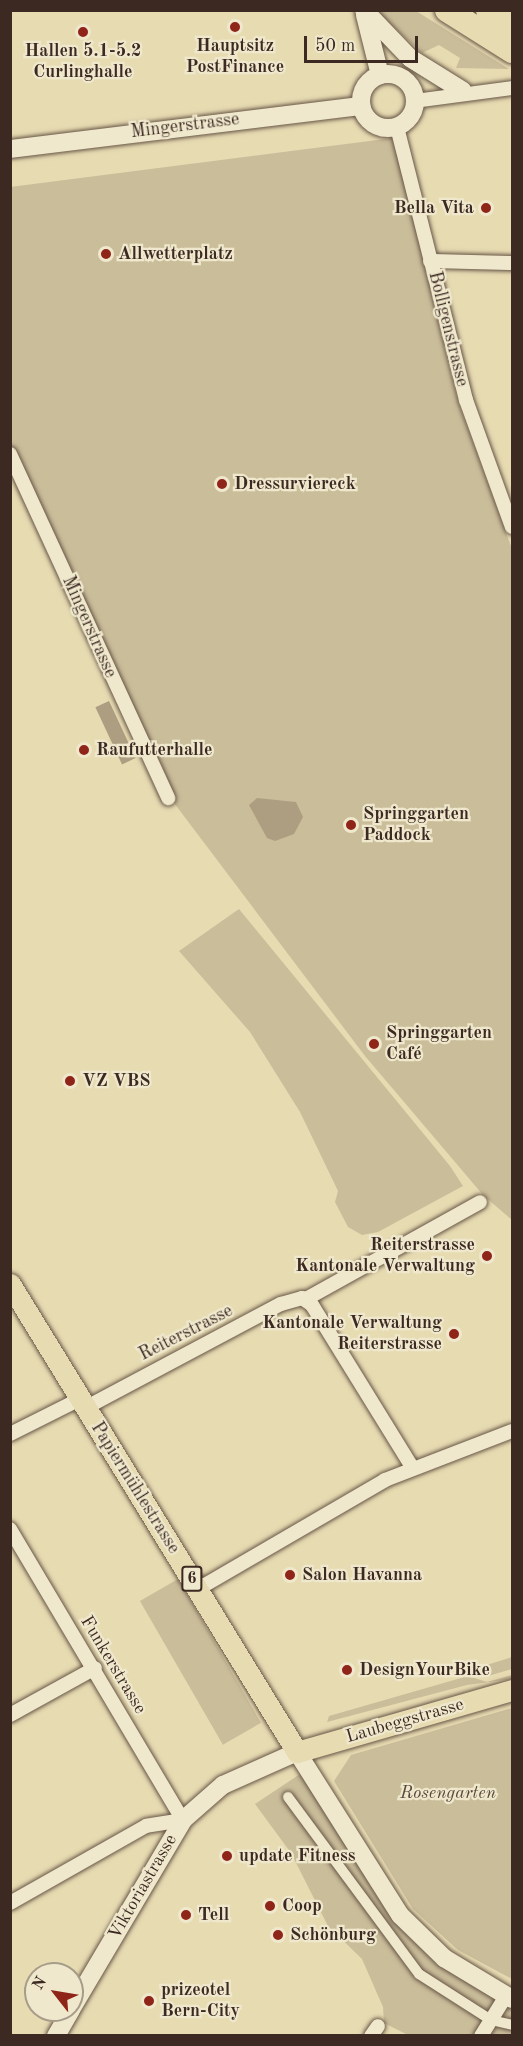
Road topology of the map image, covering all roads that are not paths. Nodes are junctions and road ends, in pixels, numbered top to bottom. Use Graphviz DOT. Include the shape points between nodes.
graph roads {
  1 [pos="363,10"];
  2 [pos="447,10"];
  3 [pos="488,10"];
  4 [pos="513,25"];
  5 [pos="513,51"];
  6 [pos="380,75"];
  7 [pos="513,88"];
  8 [pos="463,91"];
  9 [pos="415,101"];
  10 [pos="361,106"];
  11 [pos="397,127"];
  12 [pos="10,149"];
  13 [pos="430,261"];
  14 [pos="513,262"];
  15 [pos="10,454"];
  16 [pos="513,527"];
  17 [pos="168,798"];
  18 [pos="480,1202"];
  19 [pos="10,1284"];
  20 [pos="306,1299"];
  21 [pos="83,1403"];
  22 [pos="513,1431"];
  23 [pos="10,1434"];
  24 [pos="412,1467"];
  25 [pos="10,1529"];
  26 [pos="198,1589"];
  27 [pos="95,1668"];
  28 [pos="513,1690"];
  29 [pos="10,1715"];
  30 [pos="297,1752"];
  31 [pos="288,1797"];
  32 [pos="183,1820"];
  33 [pos="10,1903"];
  34 [pos="84,1987"];
  35 [pos="509,1997"];
  36 [pos="491,2020"];
  37 [pos="64,2022"];
  38 [pos="513,2025"];
  39 [pos="56,2036"];
  40 [pos="481,2036"];
  1 -- 6 [label="main road"];
  1 -- 8 [label="main road" via="410,58"];
  2 -- 5 [label="highway"];
  3 -- 4 [label="highway"];
  6 -- 9 [label="main road" via="404,78"];
  6 -- 10 [label="main road" via="366,85"];
  7 -- 8 [label="street"];
  8 -- 9 [label="street"];
  9 -- 11 [label="main road" via="409,119"];
  10 -- 11 [label="main road" via="373,124"];
  10 -- 12 [label="main road, Mingerstrasse"];
  11 -- 13 [label="street, Bolligenstrasse"];
  13 -- 14 [label="street"];
  13 -- 16 [label="street, Bolligenstrasse" via="466,400"];
  15 -- 17 [label="street, Mingerstrasse"];
  18 -- 20 [label="street, Reiterstrasse"];
  19 -- 21 [label="main road, Papiermühlestrasse / 6"];
  20 -- 21 [label="street, Reiterstrasse" via="281,1304"];
  20 -- 24 [label="street"];
  21 -- 23 [label="street, Reiterstrasse"];
  21 -- 26 [label="main road, Papiermühlestrasse / 6"];
  22 -- 24 [label="street"];
  24 -- 26 [label="street" via="334,1507"];
  25 -- 27 [label="street, Funkerstrasse"];
  26 -- 30 [label="main road, Papiermühlestrasse / 6"];
  27 -- 29 [label="street"];
  27 -- 32 [label="street, Funkerstrasse"];
  28 -- 30 [label="main road, Laubeggstrasse"];
  30 -- 32 [label="main road, Viktoriastrasse" via="223,1785"];
  30 -- 35 [label="main road" via="399,1915 444,1958"];
  31 -- 36 [label="street" via="403,1957 419,1974"];
  32 -- 33 [label="street" via="146,1827"];
  32 -- 34 [label="main road, Viktoriastrasse"];
  35 -- 36 [label="street"];
  36 -- 38 [label="street"];
  36 -- 40 [label="street"];
  37 -- 39 [label="main road, Viktoriastrasse"];
}
